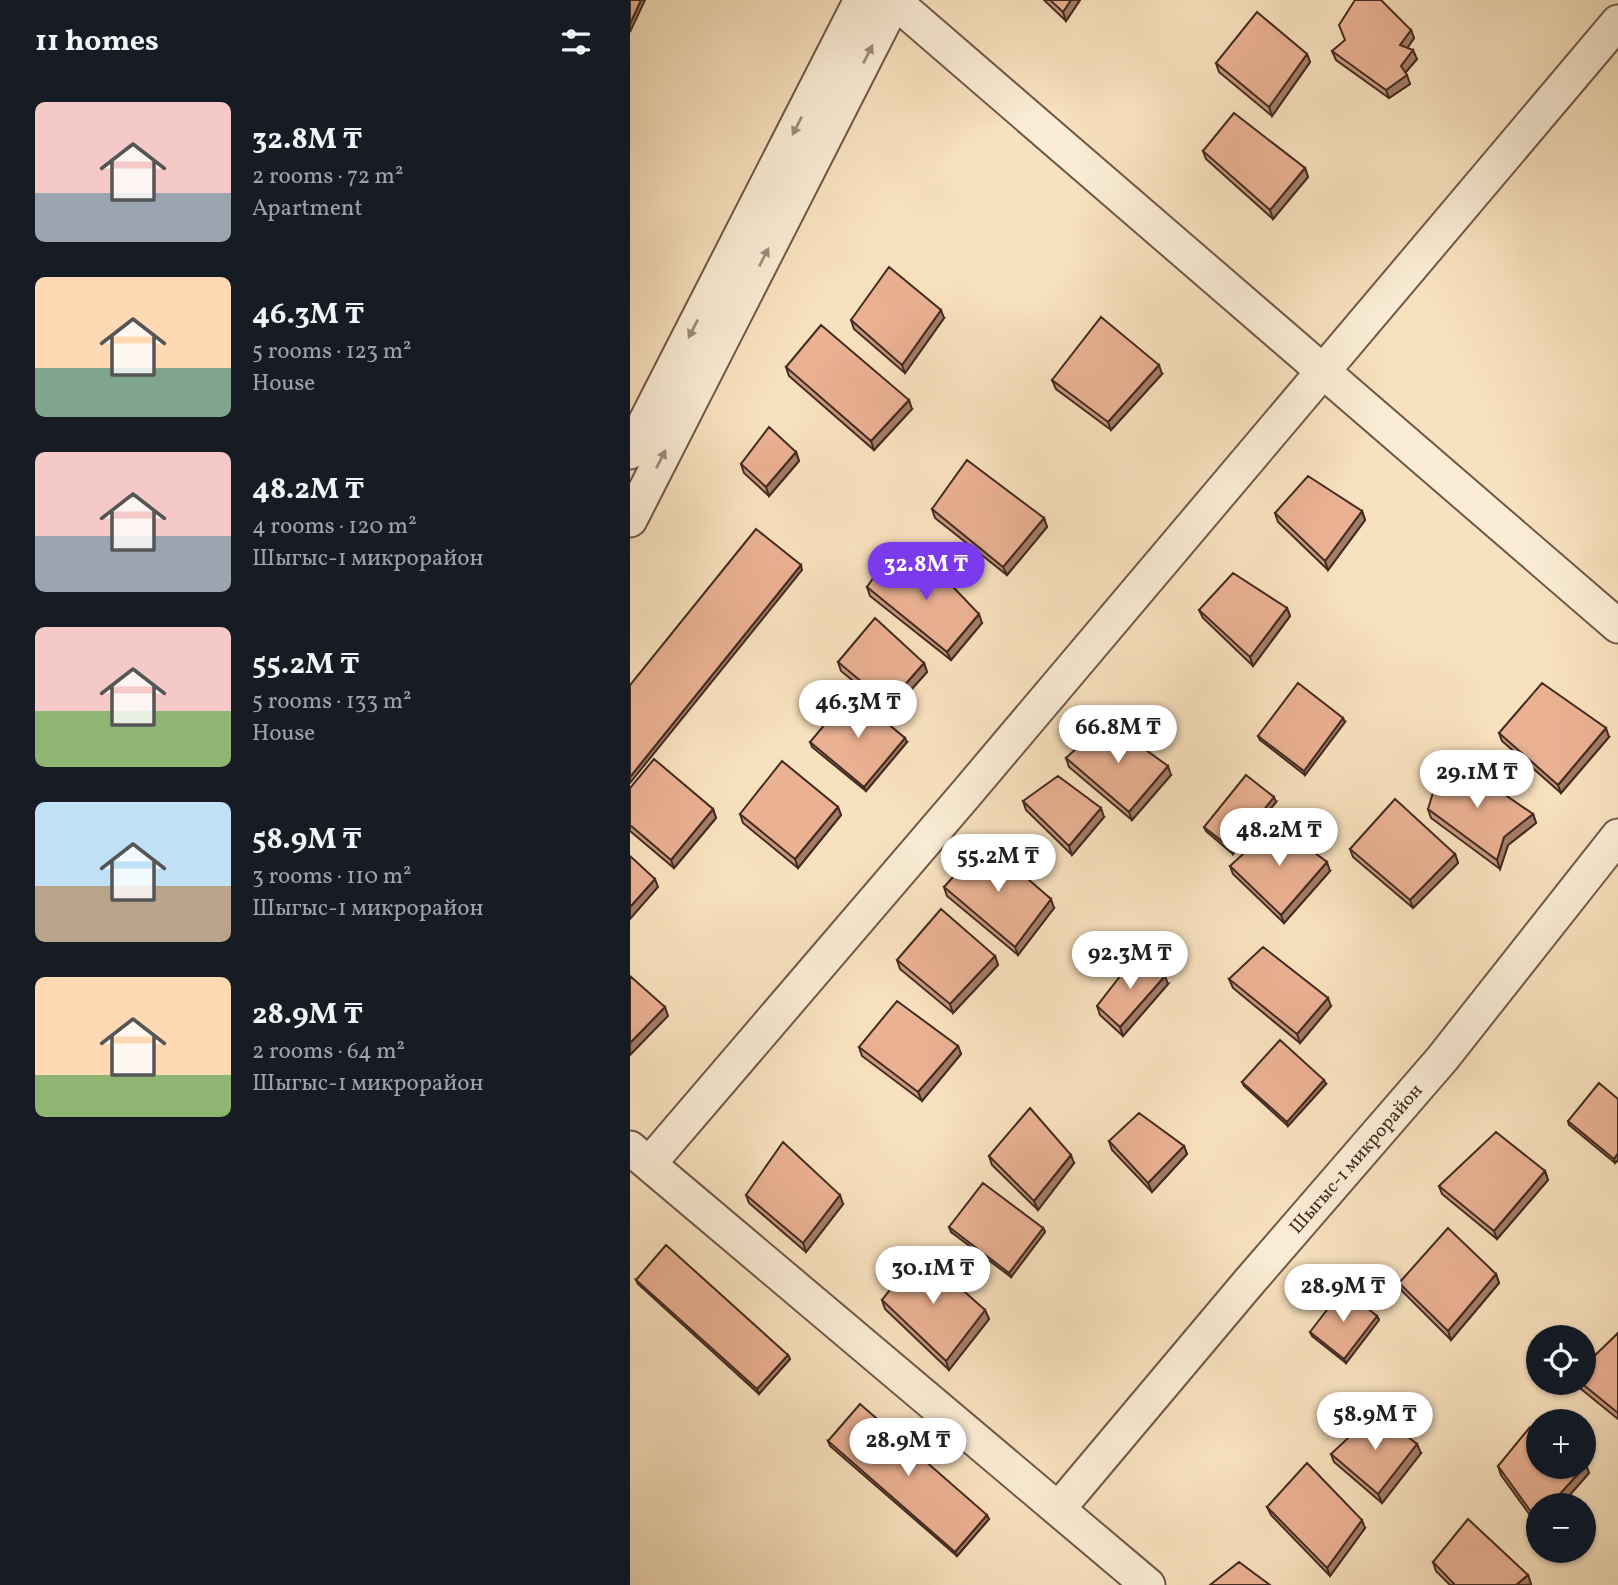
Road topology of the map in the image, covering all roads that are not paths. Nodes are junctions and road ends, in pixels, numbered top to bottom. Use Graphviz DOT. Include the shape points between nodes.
graph roads {
  1 [pos="861,0"];
  2 [pos="894,0"];
  3 [pos="1618,22"];
  4 [pos="1322,370"];
  5 [pos="630,452"];
  6 [pos="630,520"];
  7 [pos="1618,626"];
  8 [pos="1618,835"];
  9 [pos="639,1156"];
  10 [pos="1059,1508"];
  11 [pos="1148,1585"];
  1 -- 5 [label="street, one-way"];
  2 -- 4 [label="street"];
  6 -- 2 [label="street, one-way"];
  3 -- 4 [label="street"];
  4 -- 7 [label="street"];
  4 -- 9 [label="street" via="974,784"];
  8 -- 10 [label="street, Шыгыс-1 микрорайон" via="1441,1059"];
  9 -- 10 [label="street"];
  10 -- 11 [label="street"];
}
